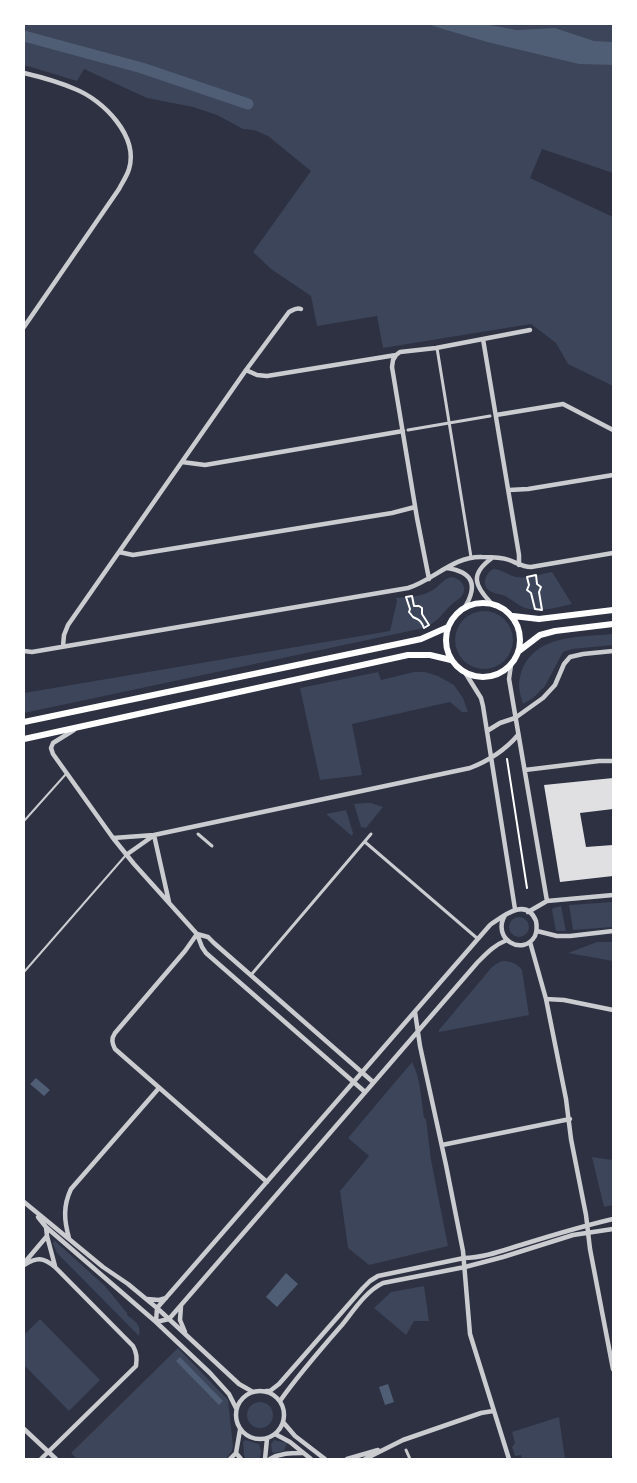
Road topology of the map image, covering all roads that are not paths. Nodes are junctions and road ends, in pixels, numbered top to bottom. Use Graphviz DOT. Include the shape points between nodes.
graph roads {
  1 [pos="24,73"];
  2 [pos="301,309"];
  3 [pos="24,326"];
  4 [pos="530,330"];
  5 [pos="483,339"];
  6 [pos="436,348"];
  7 [pos="396,355"];
  8 [pos="246,370"];
  9 [pos="493,416"];
  10 [pos="449,423"];
  11 [pos="613,430"];
  12 [pos="406,431"];
  13 [pos="182,462"];
  14 [pos="613,475"];
  15 [pos="509,490"];
  16 [pos="416,507"];
  17 [pos="119,552"];
  18 [pos="613,553"];
  19 [pos="471,557"];
  20 [pos="492,557"];
  21 [pos="520,565"];
  22 [pos="447,568"];
  23 [pos="429,579"];
  24 [pos="491,603"];
  25 [pos="465,607"];
  26 [pos="613,610"];
  27 [pos="513,616"];
  28 [pos="613,624"];
  29 [pos="448,627"];
  30 [pos="63,646"];
  31 [pos="24,651"];
  32 [pos="519,651"];
  33 [pos="613,651"];
  34 [pos="451,660"];
  35 [pos="511,665"];
  36 [pos="466,674"];
  37 [pos="515,718"];
  38 [pos="24,722"];
  39 [pos="78,728"];
  40 [pos="487,731"];
  41 [pos="518,735"];
  42 [pos="24,739"];
  43 [pos="492,758"];
  44 [pos="613,761"];
  45 [pos="524,770"];
  46 [pos="66,774"];
  47 [pos="24,821"];
  48 [pos="198,834"];
  49 [pos="371,834"];
  50 [pos="154,836"];
  51 [pos="113,838"];
  52 [pos="365,842"];
  53 [pos="212,846"];
  54 [pos="126,855"];
  55 [pos="613,895"];
  56 [pos="546,901"];
  57 [pos="169,904"];
  58 [pos="515,910"];
  59 [pos="528,912"];
  60 [pos="506,915"];
  61 [pos="537,931"];
  62 [pos="613,932"];
  63 [pos="197,934"];
  64 [pos="478,939"];
  65 [pos="507,940"];
  66 [pos="530,942"];
  67 [pos="24,972"];
  68 [pos="251,975"];
  69 [pos="546,999"];
  70 [pos="613,1010"];
  71 [pos="415,1012"];
  72 [pos="418,1032"];
  73 [pos="362,1072"];
  74 [pos="353,1082"];
  75 [pos="373,1082"];
  76 [pos="159,1088"];
  77 [pos="365,1092"];
  78 [pos="570,1119"];
  79 [pos="442,1145"];
  80 [pos="267,1182"];
  81 [pos="24,1202"];
  82 [pos="34,1212"];
  83 [pos="613,1219"];
  84 [pos="588,1225"];
  85 [pos="46,1227"];
  86 [pos="613,1229"];
  87 [pos="588,1234"];
  88 [pos="47,1236"];
  89 [pos="70,1239"];
  90 [pos="464,1258"];
  91 [pos="24,1265"];
  92 [pos="55,1267"];
  93 [pos="464,1267"];
  94 [pos="166,1298"];
  95 [pos="145,1299"];
  96 [pos="181,1305"];
  97 [pos="157,1308"];
  98 [pos="169,1319"];
  99 [pos="156,1322"];
  100 [pos="190,1339"];
  101 [pos="612,1354"];
  102 [pos="613,1368"];
  103 [pos="266,1391"];
  104 [pos="253,1392"];
  105 [pos="280,1401"];
  106 [pos="236,1408"];
  107 [pos="493,1411"];
  108 [pos="283,1422"];
  109 [pos="24,1429"];
  110 [pos="240,1430"];
  111 [pos="275,1434"];
  112 [pos="267,1438"];
  113 [pos="384,1448"];
  114 [pos="406,1450"];
  115 [pos="49,1452"];
  116 [pos="236,1452"];
  117 [pos="304,1454"];
  118 [pos="41,1459"];
  119 [pos="56,1459"];
  120 [pos="230,1459"];
  121 [pos="241,1459"];
  122 [pos="265,1459"];
  123 [pos="270,1459"];
  124 [pos="311,1459"];
  125 [pos="325,1459"];
  126 [pos="347,1459"];
  127 [pos="365,1459"];
  128 [pos="410,1459"];
  129 [pos="509,1459"];
  1 -- 3 [label="street" via="76,89 94,99 115,119 126,134 130,148 129,168 119,190"];
  2 -- 8 [label="street" via="289,312"];
  4 -- 5 [label="street"];
  5 -- 6 [label="street"];
  5 -- 9 [label="street"];
  6 -- 7 [label="street"];
  6 -- 10 [label="street"];
  7 -- 8 [label="street" via="267,376"];
  7 -- 12 [label="street" via="392,367"];
  8 -- 13 [label="street"];
  9 -- 10 [label="street"];
  9 -- 11 [label="street" via="563,404"];
  9 -- 15 [label="street"];
  10 -- 12 [label="street"];
  10 -- 19 [label="street"];
  12 -- 13 [label="street" via="205,465"];
  12 -- 16 [label="street"];
  13 -- 17 [label="street"];
  14 -- 15 [label="street"];
  15 -- 21 [label="street"];
  16 -- 17 [label="street" via="133,555"];
  16 -- 23 [label="street"];
  17 -- 30 [label="street" via="68,625"];
  18 -- 21 [label="street" via="531,567"];
  19 -- 20 [label="street"];
  19 -- 22 [label="street"];
  20 -- 21 [label="street"];
  20 -- 24 [label="street" via="477,576 477,585"];
  22 -- 23 [label="street"];
  22 -- 25 [label="street" via="462,572 471,582 471,597"];
  23 -- 30 [label="street" via="408,588"];
  24 -- 25 [label="main road" via="473,603"];
  24 -- 27 [label="main road"];
  25 -- 29 [label="main road"];
  26 -- 27 [label="main road" via="539,619"];
  27 -- 32 [label="main road" via="521,639"];
  28 -- 32 [label="main road" via="554,631 540,636"];
  29 -- 34 [label="main road" via="445,638"];
  29 -- 38 [label="main road" via="422,639"];
  30 -- 31 [label="street"];
  32 -- 35 [label="main road"];
  33 -- 37 [label="street" via="570,657 549,692"];
  34 -- 36 [label="main road"];
  34 -- 39 [label="main road" via="430,654 408,654"];
  35 -- 36 [label="main road" via="490,677"];
  35 -- 37 [label="street" via="508,679"];
  36 -- 40 [label="street" via="481,698"];
  37 -- 40 [label="street"];
  37 -- 41 [label="street"];
  39 -- 42 [label="main road"];
  39 -- 46 [label="street" via="53,743 51,748"];
  40 -- 43 [label="street"];
  41 -- 43 [label="street"];
  41 -- 45 [label="street"];
  43 -- 50 [label="street" via="470,768"];
  43 -- 58 [label="street"];
  44 -- 45 [label="street"];
  45 -- 56 [label="street"];
  46 -- 47 [label="lane"];
  46 -- 51 [label="street"];
  48 -- 53 [label="street"];
  49 -- 52 [label="street"];
  50 -- 51 [label="street"];
  50 -- 54 [label="street"];
  50 -- 57 [label="street"];
  51 -- 54 [label="street"];
  52 -- 64 [label="street"];
  52 -- 68 [label="street"];
  54 -- 57 [label="street"];
  54 -- 67 [label="lane"];
  55 -- 56 [label="street"];
  56 -- 59 [label="street"];
  57 -- 63 [label="street"];
  58 -- 59 [label="street"];
  58 -- 60 [label="street"];
  59 -- 61 [label="street" via="534,917"];
  60 -- 64 [label="street" via="490,925"];
  60 -- 65 [label="street" via="501,925"];
  61 -- 62 [label="street" via="557,936"];
  61 -- 66 [label="street"];
  63 -- 68 [label="street" via="208,937"];
  63 -- 74 [label="street" via="206,953"];
  63 -- 76 [label="street" via="112,1040 115,1049"];
  64 -- 71 [label="street"];
  65 -- 66 [label="street" via="518,945"];
  65 -- 72 [label="street" via="477,963"];
  66 -- 69 [label="street"];
  68 -- 73 [label="street"];
  69 -- 70 [label="street"];
  69 -- 78 [label="street"];
  71 -- 72 [label="street"];
  71 -- 73 [label="street"];
  72 -- 75 [label="street"];
  72 -- 79 [label="street"];
  73 -- 74 [label="street"];
  73 -- 75 [label="street"];
  74 -- 77 [label="street"];
  74 -- 80 [label="street"];
  75 -- 77 [label="street"];
  76 -- 80 [label="street"];
  76 -- 89 [label="street" via="71,1189 64,1217"];
  77 -- 96 [label="street"];
  78 -- 79 [label="street"];
  78 -- 84 [label="street"];
  79 -- 90 [label="street"];
  80 -- 94 [label="street"];
  81 -- 82 [label="street"];
  82 -- 85 [label="street"];
  82 -- 89 [label="street"];
  83 -- 84 [label="street"];
  84 -- 87 [label="street"];
  84 -- 90 [label="street" via="501,1252"];
  85 -- 88 [label="street"];
  85 -- 99 [label="street"];
  86 -- 87 [label="street"];
  87 -- 93 [label="street" via="573,1235"];
  87 -- 101 [label="street"];
  88 -- 91 [label="street"];
  88 -- 92 [label="street"];
  89 -- 95 [label="street"];
  90 -- 93 [label="street"];
  90 -- 103 [label="street" via="370,1280 279,1384"];
  91 -- 92 [label="street" via="34,1259 42,1259"];
  92 -- 115 [label="street" via="133,1346 137,1360 136,1366"];
  93 -- 105 [label="street" via="377,1286"];
  93 -- 107 [label="street" via="470,1334"];
  94 -- 95 [label="street"];
  94 -- 97 [label="street"];
  95 -- 97 [label="street"];
  96 -- 98 [label="street"];
  96 -- 100 [label="street" via="182,1328"];
  97 -- 98 [label="street"];
  97 -- 99 [label="street"];
  98 -- 99 [label="street"];
  98 -- 100 [label="street"];
  99 -- 106 [label="street" via="216,1378"];
  100 -- 104 [label="street" via="228,1375"];
  101 -- 102 [label="street"];
  103 -- 104 [label="street"];
  103 -- 105 [label="street"];
  104 -- 106 [label="street" via="240,1400"];
  105 -- 108 [label="street"];
  106 -- 110 [label="street" via="235,1419"];
  107 -- 113 [label="street"];
  107 -- 129 [label="street"];
  108 -- 111 [label="street"];
  108 -- 125 [label="street" via="295,1436"];
  109 -- 115 [label="street"];
  110 -- 112 [label="street" via="256,1440"];
  110 -- 116 [label="street"];
  111 -- 112 [label="street"];
  111 -- 117 [label="street"];
  112 -- 122 [label="street"];
  113 -- 126 [label="street"];
  113 -- 127 [label="street"];
  114 -- 128 [label="street"];
  115 -- 118 [label="street"];
  115 -- 119 [label="street"];
  116 -- 120 [label="street"];
  116 -- 121 [label="street"];
  117 -- 123 [label="street" via="286,1453"];
  117 -- 124 [label="street"];
}
